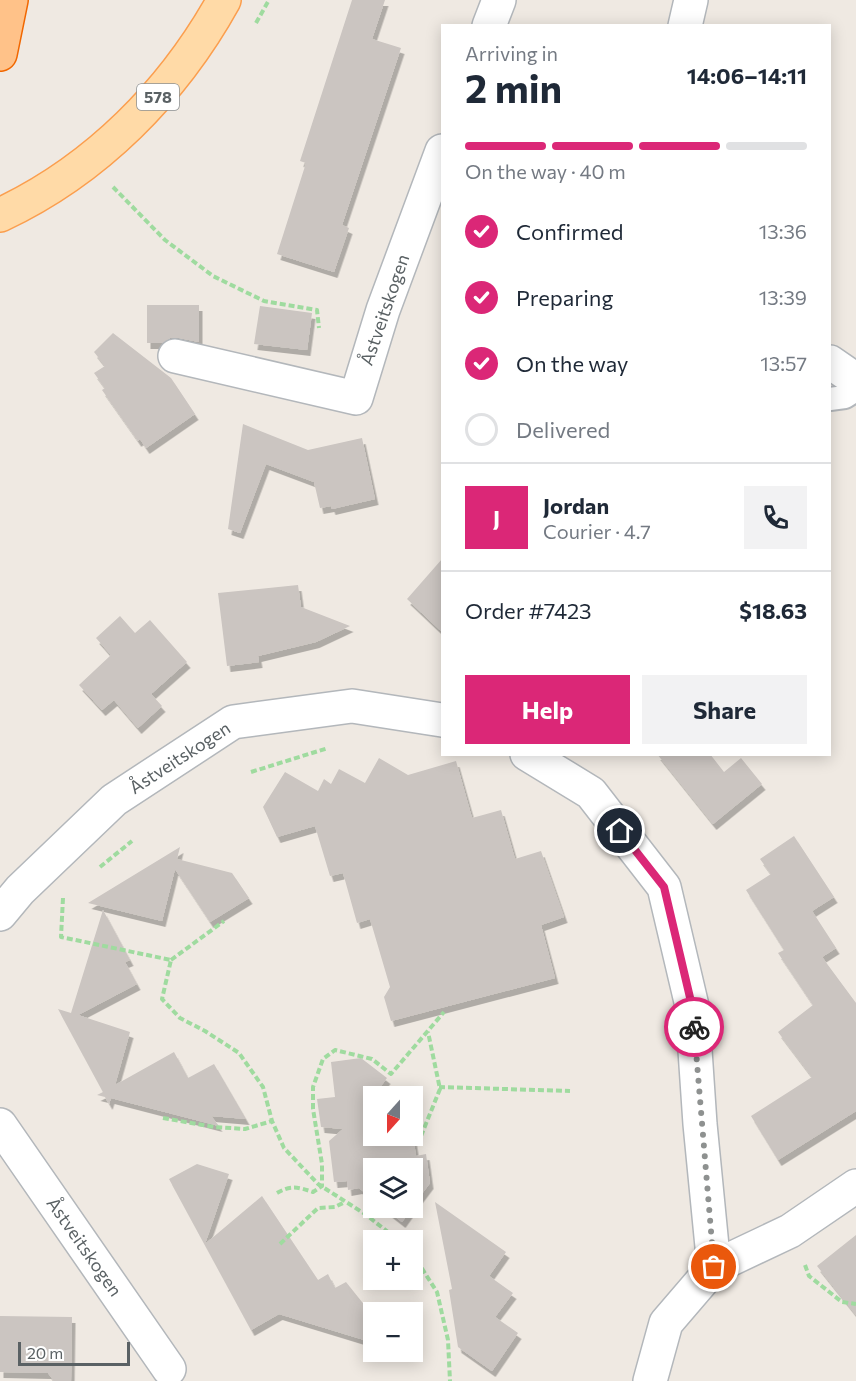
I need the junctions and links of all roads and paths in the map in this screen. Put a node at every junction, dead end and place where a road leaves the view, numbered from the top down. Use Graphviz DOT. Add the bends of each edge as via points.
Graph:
graph roads {
  1 [pos="11,0"];
  2 [pos="224,0"];
  3 [pos="499,0"];
  4 [pos="691,0"];
  5 [pos="490,24"];
  6 [pos="685,24"];
  7 [pos="0,54"];
  8 [pos="441,154"];
  9 [pos="113,187"];
  10 [pos="0,215"];
  11 [pos="319,328"];
  12 [pos="175,356"];
  13 [pos="831,363"];
  14 [pos="856,380"];
  15 [pos="856,390"];
  16 [pos="831,399"];
  17 [pos="441,720"];
  18 [pos="329,748"];
  19 [pos="530,756"];
  20 [pos="251,772"];
  21 [pos="132,841"];
  22 [pos="98,869"];
  23 [pos="72,890"];
  24 [pos="0,914"];
  25 [pos="224,921"];
  26 [pos="171,960"];
  27 [pos="444,1012"];
  28 [pos="428,1031"];
  29 [pos="439,1087"];
  30 [pos="570,1090"];
  31 [pos="163,1118"];
  32 [pos="272,1121"];
  33 [pos="0,1125"];
  34 [pos="423,1131"];
  35 [pos="322,1186"];
  36 [pos="856,1186"];
  37 [pos="277,1193"];
  38 [pos="346,1202"];
  39 [pos="385,1230"];
  40 [pos="790,1231"];
  41 [pos="280,1244"];
  42 [pos="714,1267"];
  43 [pos="423,1270"];
  44 [pos="856,1304"];
  45 [pos="169,1369"];
  46 [pos="450,1381"];
  47 [pos="650,1381"];
  1 -- 7 [label="highway"];
  2 -- 10 [label="main road, 578" via="188,58 156,99 110,144 70,174"];
  3 -- 5 [label="street"];
  4 -- 6 [label="street"];
  8 -- 12 [label="street, Åstveitskogen" via="383,310 356,398"];
  9 -- 11 [label="path" via="165,240 213,276 264,301 317,310"];
  13 -- 14 [label="street"];
  15 -- 16 [label="lane"];
  17 -- 24 [label="street, Åstveitskogen" via="352,706 233,722 114,800"];
  18 -- 20 [label="path"];
  19 -- 42 [label="street" via="591,794 664,887 692,1006"];
  21 -- 22 [label="path"];
  23 -- 26 [label="path" via="63,897 61,937"];
  25 -- 26 [label="path"];
  26 -- 32 [label="path" via="162,999 180,1018 239,1053 263,1087"];
  27 -- 28 [label="path"];
  28 -- 29 [label="path"];
  28 -- 35 [label="path" via="392,1074 372,1059 335,1050 323,1059 313,1087"];
  29 -- 30 [label="path"];
  29 -- 34 [label="path"];
  31 -- 32 [label="path" via="245,1129"];
  32 -- 35 [label="path" via="284,1148"];
  33 -- 45 [label="street, Åstveitskogen"];
  35 -- 37 [label="path" via="313,1192 289,1187"];
  35 -- 38 [label="path"];
  36 -- 40 [label="street"];
  38 -- 39 [label="path"];
  38 -- 41 [label="path" via="318,1208"];
  40 -- 42 [label="street"];
  40 -- 44 [label="path" via="809,1276 842,1302"];
  42 -- 47 [label="street" via="666,1323"];
  43 -- 46 [label="path" via="437,1292 448,1340"];
}
